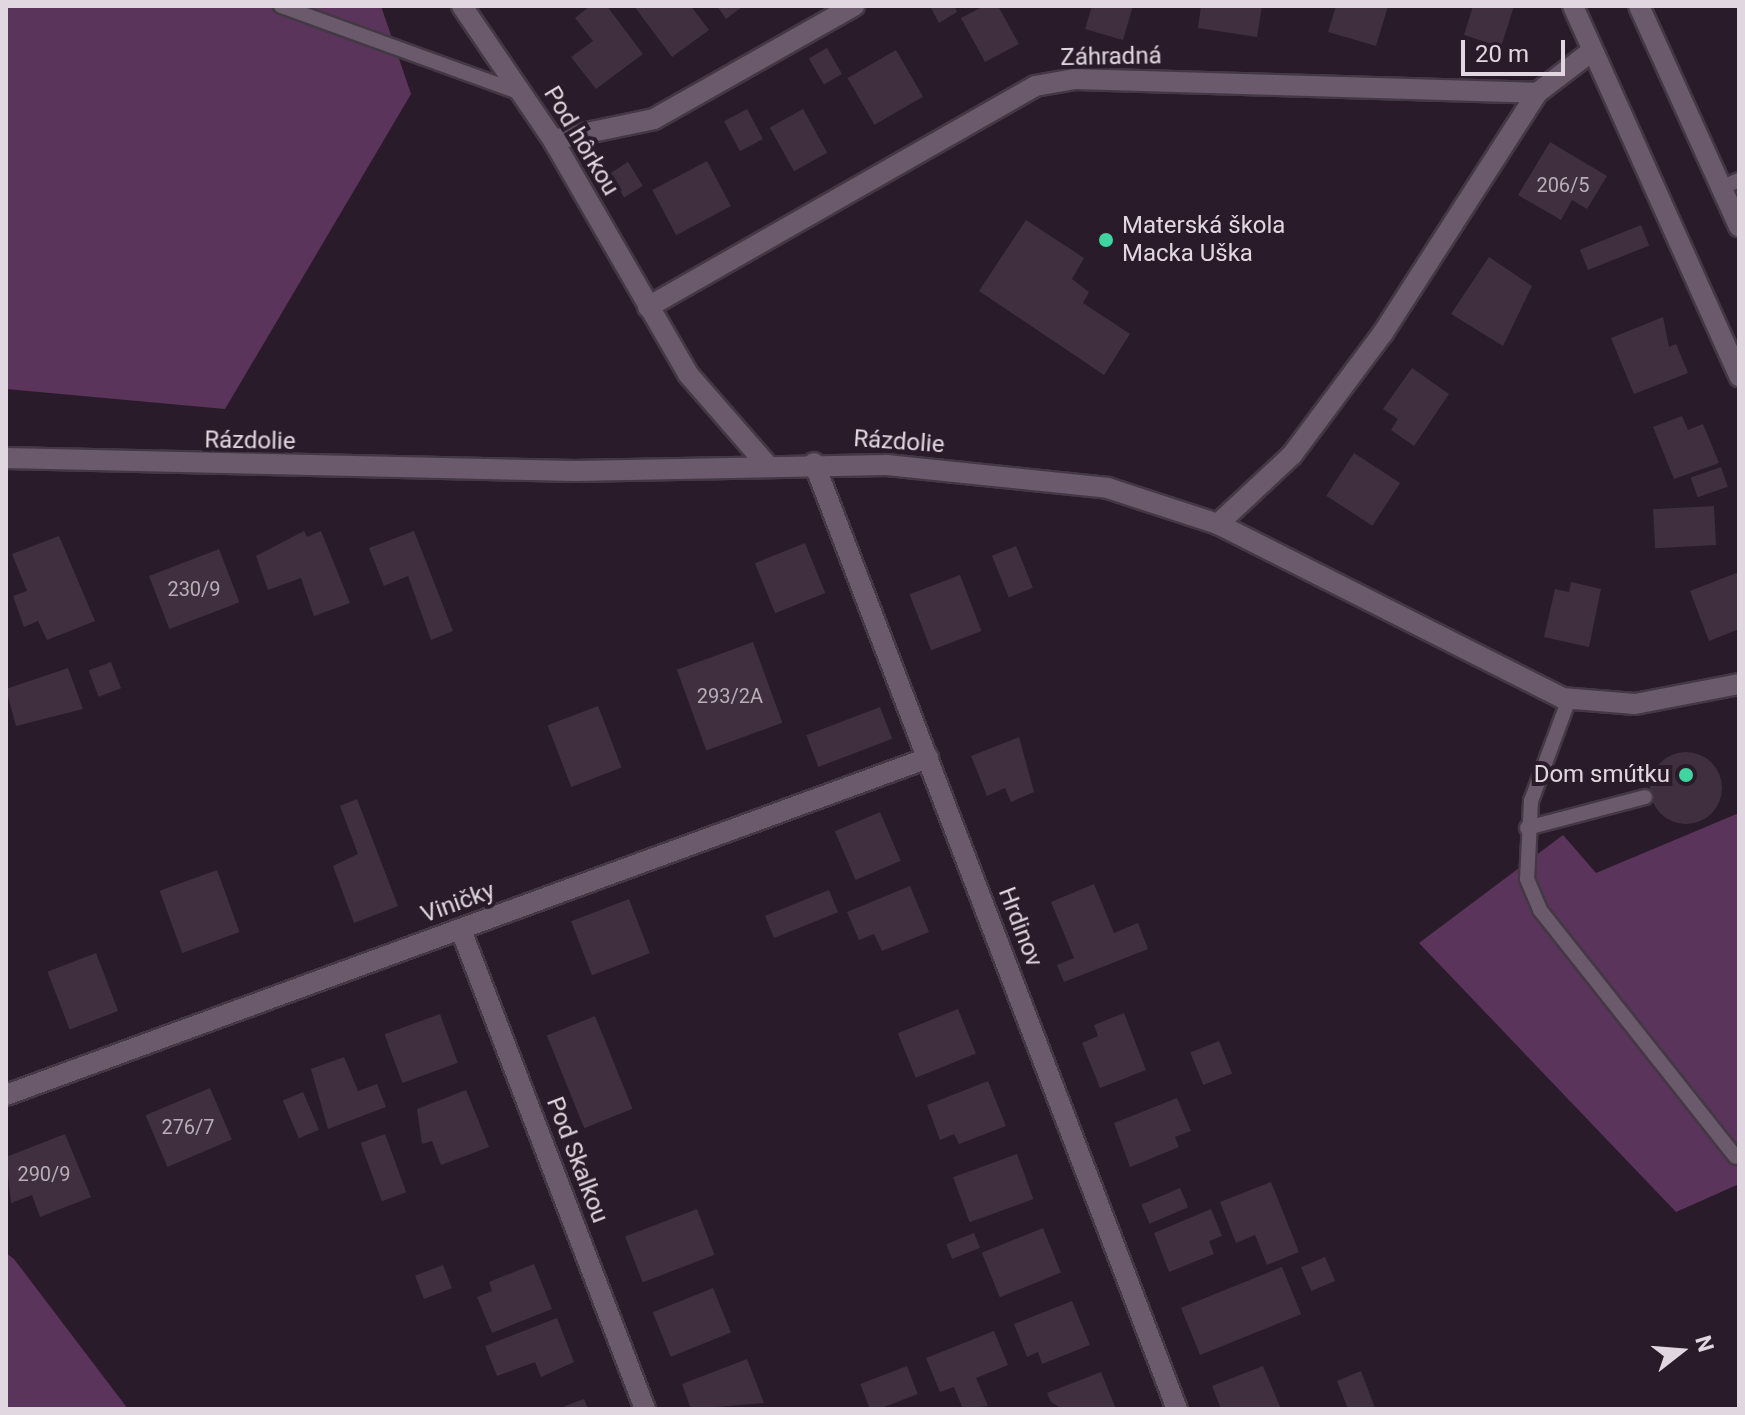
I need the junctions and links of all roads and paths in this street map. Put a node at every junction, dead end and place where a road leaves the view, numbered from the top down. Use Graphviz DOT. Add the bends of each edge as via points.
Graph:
graph roads {
  1 [pos="281,6"];
  2 [pos="462,6"];
  3 [pos="854,6"];
  4 [pos="1573,6"];
  5 [pos="1639,6"];
  6 [pos="1592,51"];
  7 [pos="522,93"];
  8 [pos="1537,93"];
  9 [pos="553,140"];
  10 [pos="1730,184"];
  11 [pos="1739,226"];
  12 [pos="648,307"];
  13 [pos="1739,376"];
  14 [pos="6,458"];
  15 [pos="814,463"];
  16 [pos="767,465"];
  17 [pos="1218,524"];
  18 [pos="1739,684"];
  19 [pos="1569,699"];
  20 [pos="928,758"];
  21 [pos="1645,797"];
  22 [pos="1527,828"];
  23 [pos="461,930"];
  24 [pos="6,1095"];
  25 [pos="1736,1157"];
  26 [pos="645,1409"];
  27 [pos="1177,1409"];
  1 -- 7 [label="lane"];
  2 -- 7 [label="street, Pod hôrkou"];
  3 -- 9 [label="street" via="654,119"];
  4 -- 6 [label="street"];
  5 -- 10 [label="street"];
  6 -- 8 [label="street"];
  6 -- 13 [label="street"];
  7 -- 9 [label="street, Pod hôrkou"];
  8 -- 12 [label="street, Záhradná" via="1075,79 1035,86"];
  8 -- 17 [label="street" via="1383,333 1292,455"];
  9 -- 12 [label="street, Pod hôrkou"];
  10 -- 11 [label="street"];
  12 -- 16 [label="street, Pod hôrkou" via="688,374"];
  14 -- 16 [label="street, Rázdolie" via="575,471"];
  15 -- 16 [label="street, Rázdolie"];
  15 -- 17 [label="street, Rázdolie" via="1108,488"];
  15 -- 20 [label="street, Hrdinov"];
  17 -- 19 [label="street, Rázdolie"];
  18 -- 19 [label="street, Rázdolie" via="1635,704"];
  19 -- 22 [label="lane"];
  20 -- 23 [label="street, Viničky"];
  20 -- 27 [label="street, Hrdinov"];
  21 -- 22 [label="lane"];
  22 -- 25 [label="lane" via="1527,879 1540,910"];
  23 -- 24 [label="street, Viničky"];
  23 -- 26 [label="street, Pod Skalkou"];
}
